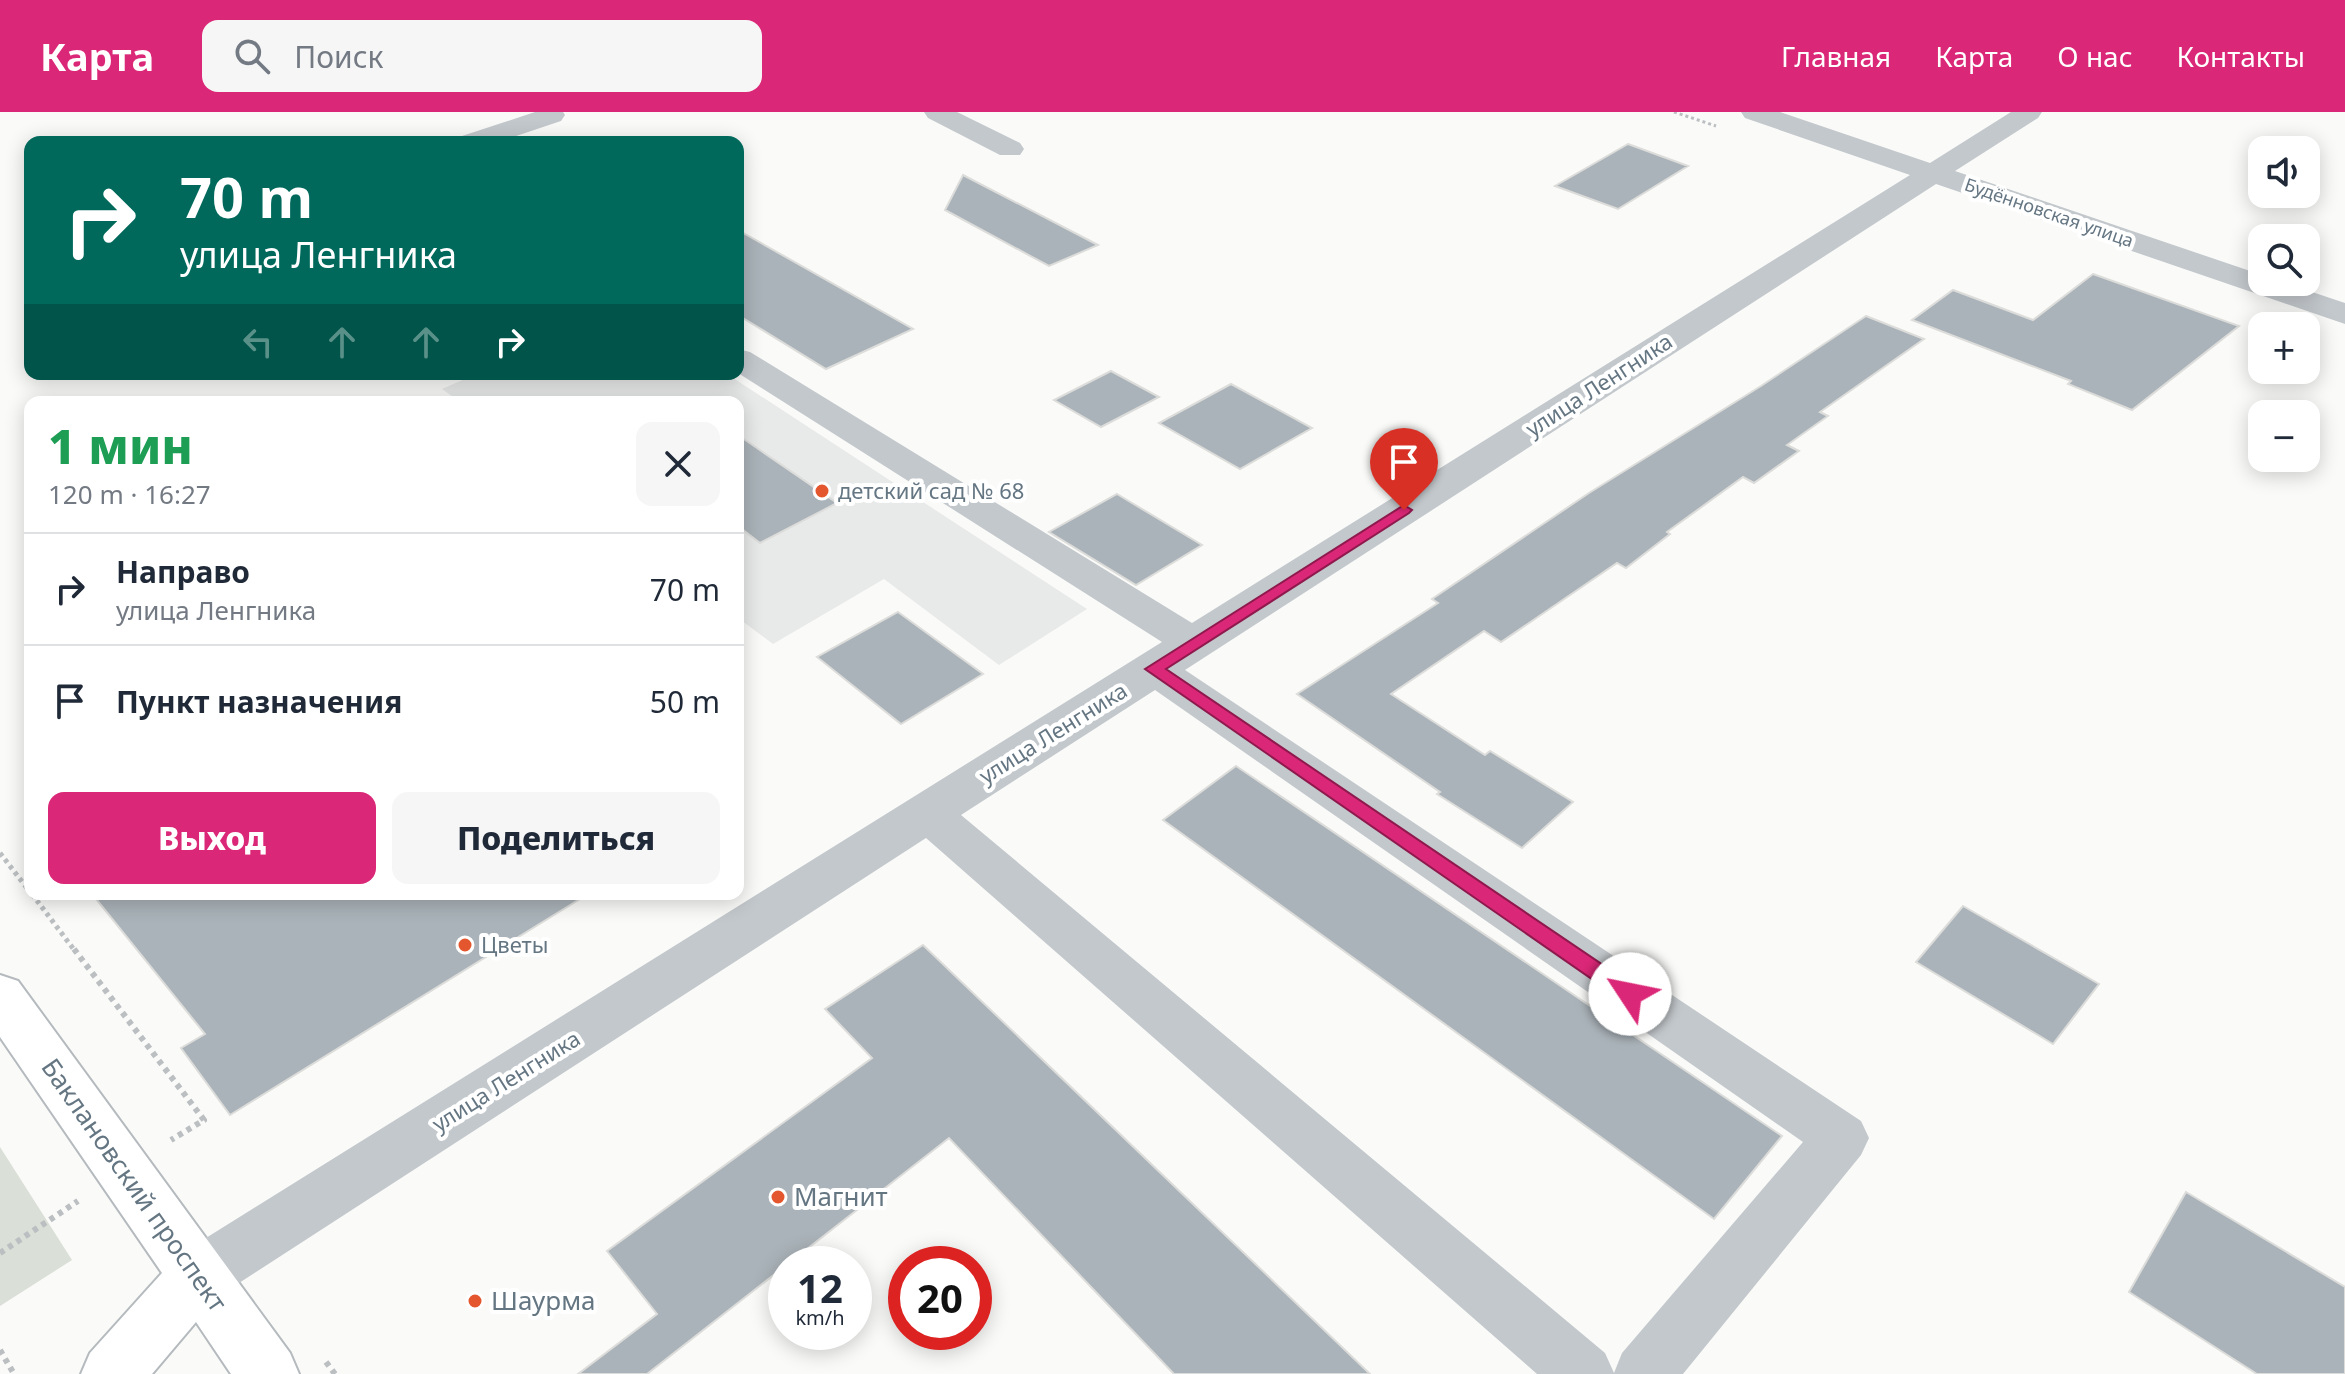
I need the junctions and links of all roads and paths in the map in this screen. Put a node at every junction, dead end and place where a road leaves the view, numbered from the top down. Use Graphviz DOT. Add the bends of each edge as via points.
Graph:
graph roads {
  1 [pos="937,112"];
  2 [pos="1754,112"];
  3 [pos="2029,112"];
  4 [pos="553,113"];
  5 [pos="489,136"];
  6 [pos="1010,149"];
  7 [pos="1932,173"];
  8 [pos="2345,314"];
  9 [pos="744,363"];
  10 [pos="1174,656"];
  11 [pos="928,813"];
  12 [pos="0,853"];
  13 [pos="24,884"];
  14 [pos="36,900"];
  15 [pos="0,996"];
  16 [pos="164,1145"];
  17 [pos="198,1276"];
  18 [pos="0,1350"];
  19 [pos="14,1374"];
  20 [pos="112,1374"];
  21 [pos="152,1374"];
  22 [pos="268,1374"];
  23 [pos="1583,1374"];
  24 [pos="1644,1374"];
  1 -- 6 [label="street"];
  2 -- 7 [label="street, Будённовская улица"];
  3 -- 7 [label="street, улица Ленгника"];
  4 -- 5 [label="street"];
  7 -- 8 [label="street, Будённовская улица"];
  7 -- 10 [label="street, улица Ленгника"];
  9 -- 10 [label="street"];
  10 -- 11 [label="street, улица Ленгника"];
  10 -- 24 [label="street" via="1841,1138"];
  11 -- 17 [label="street, улица Ленгника"];
  11 -- 23 [label="street"];
  12 -- 13 [label="path"];
  14 -- 16 [label="path" via="204,1120"];
  15 -- 17 [label="main road, Баклановский проспект"];
  17 -- 20 [label="main road"];
  17 -- 21 [label="main road"];
  17 -- 22 [label="main road, Баклановский проспект"];
  18 -- 19 [label="path"];
}
